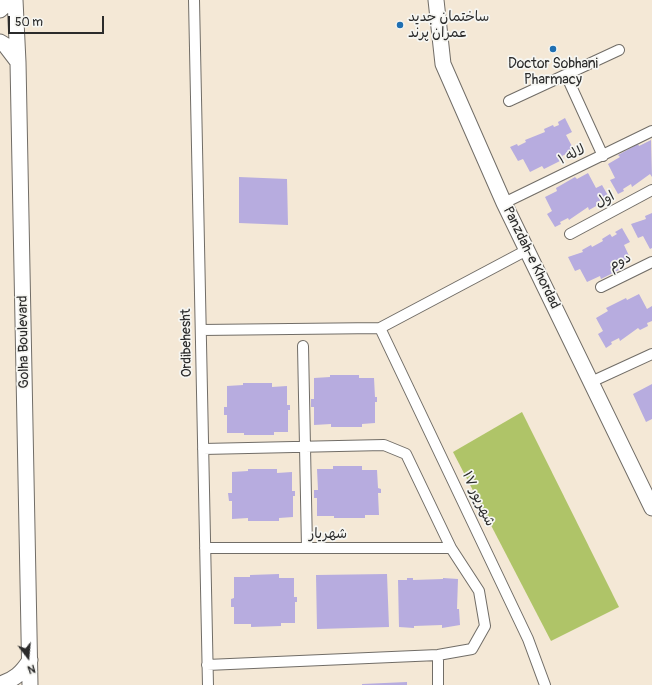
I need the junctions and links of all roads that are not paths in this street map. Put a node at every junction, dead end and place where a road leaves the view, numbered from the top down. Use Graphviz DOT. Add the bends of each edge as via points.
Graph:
graph roads {
  1 [pos="10,0"];
  2 [pos="15,0"];
  3 [pos="194,0"];
  4 [pos="436,0"];
  5 [pos="0,10"];
  6 [pos="0,42"];
  7 [pos="619,50"];
  8 [pos="18,62"];
  9 [pos="566,75"];
  10 [pos="509,101"];
  11 [pos="652,131"];
  12 [pos="603,156"];
  13 [pos="652,190"];
  14 [pos="504,203"];
  15 [pos="570,234"];
  16 [pos="527,250"];
  17 [pos="652,262"];
  18 [pos="601,287"];
  19 [pos="380,328"];
  20 [pos="201,330"];
  21 [pos="303,346"];
  22 [pos="652,354"];
  23 [pos="591,382"];
  24 [pos="305,447"];
  25 [pos="203,449"];
  26 [pos="652,508"];
  27 [pos="205,548"];
  28 [pos="307,548"];
  29 [pos="451,548"];
  30 [pos="438,655"];
  31 [pos="30,660"];
  32 [pos="208,665"];
  33 [pos="0,684"];
  34 [pos="30,685"];
  35 [pos="208,685"];
  36 [pos="438,685"];
  37 [pos="545,685"];
  1 -- 5 [label="street"];
  2 -- 8 [label="street, Golha Boulevard"];
  3 -- 20 [label="street, Ordibehesht"];
  4 -- 14 [label="street, Panzdah-e Khordad" via="443,64"];
  6 -- 8 [label="street"];
  7 -- 9 [label="street"];
  8 -- 31 [label="street, Golha Boulevard"];
  9 -- 10 [label="street"];
  9 -- 12 [label="street"];
  11 -- 12 [label="street, لاله ۱"];
  12 -- 14 [label="street, لاله ۱"];
  13 -- 15 [label="street, اول"];
  14 -- 16 [label="street, Panzdah-e Khordad"];
  16 -- 19 [label="street"];
  16 -- 23 [label="street, Panzdah-e Khordad"];
  17 -- 18 [label="street, دوم"];
  19 -- 20 [label="street"];
  19 -- 37 [label="street, ۱۷ شهریور" via="528,639"];
  20 -- 25 [label="street, Ordibehesht"];
  21 -- 24 [label="street"];
  22 -- 23 [label="street"];
  23 -- 26 [label="street, Panzdah-e Khordad"];
  24 -- 25 [label="street"];
  24 -- 28 [label="street"];
  24 -- 29 [label="street" via="384,445 406,454"];
  25 -- 27 [label="street, Ordibehesht"];
  27 -- 28 [label="street, شهریار"];
  27 -- 32 [label="street, Ordibehesht"];
  28 -- 29 [label="street, شهریار"];
  29 -- 30 [label="street" via="478,591 485,626 472,649"];
  30 -- 32 [label="street"];
  30 -- 36 [label="street"];
  31 -- 33 [label="street" via="13,680"];
  31 -- 34 [label="street, Golha Boulevard"];
  32 -- 35 [label="street, Ordibehesht"];
}
